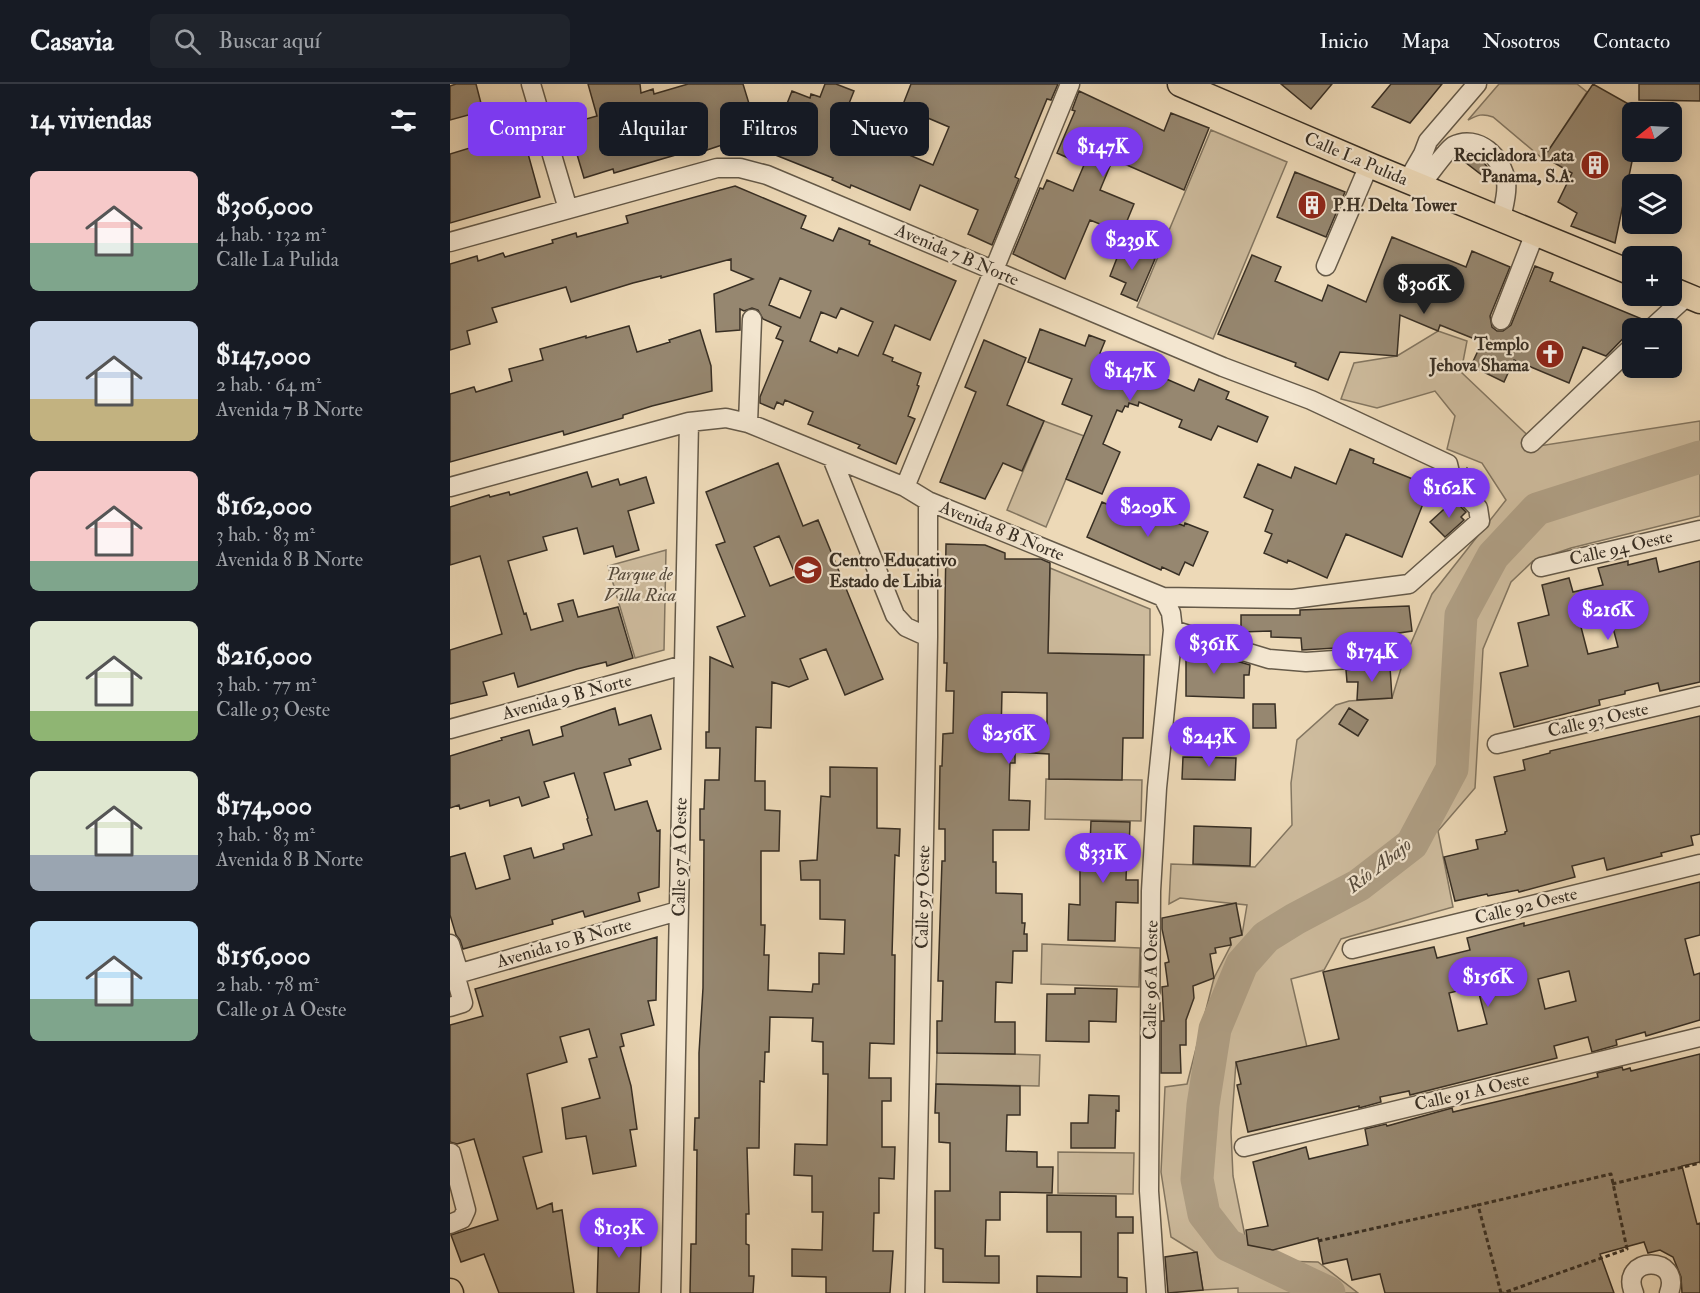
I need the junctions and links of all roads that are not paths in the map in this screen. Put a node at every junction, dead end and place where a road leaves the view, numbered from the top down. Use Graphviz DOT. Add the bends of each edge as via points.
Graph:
graph roads {
  1 [pos="531,84"];
  2 [pos="1070,84"];
  3 [pos="1180,84"];
  4 [pos="1477,84"];
  5 [pos="1370,165"];
  6 [pos="1414,183"];
  7 [pos="568,209"];
  8 [pos="1501,219"];
  9 [pos="1535,233"];
  10 [pos="450,242"];
  11 [pos="1326,266"];
  12 [pos="1622,269"];
  13 [pos="995,271"];
  14 [pos="1686,295"];
  15 [pos="1662,318"];
  16 [pos="752,319"];
  17 [pos="1501,320"];
  18 [pos="1622,357"];
  19 [pos="688,422"];
  20 [pos="748,423"];
  21 [pos="1531,443"];
  22 [pos="832,458"];
  23 [pos="1449,464"];
  24 [pos="450,487"];
  25 [pos="905,487"];
  26 [pos="927,501"];
  27 [pos="1700,530"];
  28 [pos="1541,567"];
  29 [pos="1163,597"];
  30 [pos="1173,630"];
  31 [pos="928,637"];
  32 [pos="1392,656"];
  33 [pos="684,665"];
  34 [pos="1700,696"];
  35 [pos="450,729"];
  36 [pos="1497,744"];
  37 [pos="1700,864"];
  38 [pos="678,911"];
  39 [pos="450,944"];
  40 [pos="1352,948"];
  41 [pos="454,974"];
  42 [pos="450,1007"];
  43 [pos="1700,1037"];
  44 [pos="1244,1147"];
  45 [pos="451,1153"];
  46 [pos="450,1224"];
  47 [pos="671,1293"];
  48 [pos="915,1293"];
  49 [pos="1156,1293"];
  50 [pos="1634,1293"];
  51 [pos="1669,1293"];
  1 -- 7 [label="street"];
  2 -- 13 [label="street"];
  3 -- 5 [label="main road, Calle La Pulida"];
  4 -- 6 [label="street" via="1428,141"];
  5 -- 6 [label="main road, Calle La Pulida"];
  5 -- 11 [label="street"];
  6 -- 8 [label="main road, Calle La Pulida"];
  6 -- 8 [label="street" via="1452,146 1469,143 1488,149 1499,162 1506,182"];
  7 -- 10 [label="street, Avenida 7 B Norte"];
  7 -- 13 [label="street, Avenida 7 B Norte" via="717,168 740,168 767,175"];
  8 -- 9 [label="main road, Calle La Pulida"];
  9 -- 12 [label="main road, Calle La Pulida"];
  9 -- 17 [label="street"];
  13 -- 23 [label="street, Avenida 7 B Norte" via="1222,367 1311,400"];
  13 -- 25 [label="street"];
  14 -- 15 [label="street"];
  16 -- 20 [label="street"];
  18 -- 21 [label="street"];
  19 -- 20 [label="street, Avenida 8 B Norte" via="726,418"];
  19 -- 24 [label="street, Avenida 8 B Norte"];
  19 -- 33 [label="street, Calle 97 A Oeste"];
  20 -- 22 [label="street, Avenida 8 B Norte"];
  22 -- 25 [label="street, Avenida 8 B Norte"];
  22 -- 31 [label="street" via="895,615 906,627"];
  23 -- 29 [label="street, Avenida 8 B Norte" via="1452,481 1478,508 1480,521 1409,584 1293,599"];
  25 -- 26 [label="street, Avenida 8 B Norte"];
  26 -- 29 [label="street, Avenida 8 B Norte"];
  26 -- 31 [label="street, Calle 97 Oeste"];
  27 -- 28 [label="street, Calle 94 Oeste"];
  29 -- 30 [label="street, Calle 96 A Oeste" via="1171,613"];
  30 -- 32 [label="street" via="1269,658 1306,662"];
  30 -- 49 [label="street, Calle 96 A Oeste" via="1157,788 1152,891 1149,1191"];
  31 -- 48 [label="street, Calle 97 Oeste"];
  33 -- 35 [label="street, Avenida 9 B Norte"];
  33 -- 38 [label="street, Calle 97 A Oeste"];
  34 -- 36 [label="street, Calle 93 Oeste"];
  37 -- 40 [label="street, Calle 92 Oeste"];
  38 -- 41 [label="street, Avenida 10 B Norte"];
  38 -- 47 [label="street, Calle 97 A Oeste"];
  39 -- 41 [label="street"];
  41 -- 42 [label="street" via="463,1003"];
  43 -- 44 [label="street, Calle 91 A Oeste"];
  45 -- 46 [label="street" via="466,1210 462,1219"];
  50 -- 51 [label="street" via="1631,1282 1636,1270 1653,1264 1669,1275"];
}
